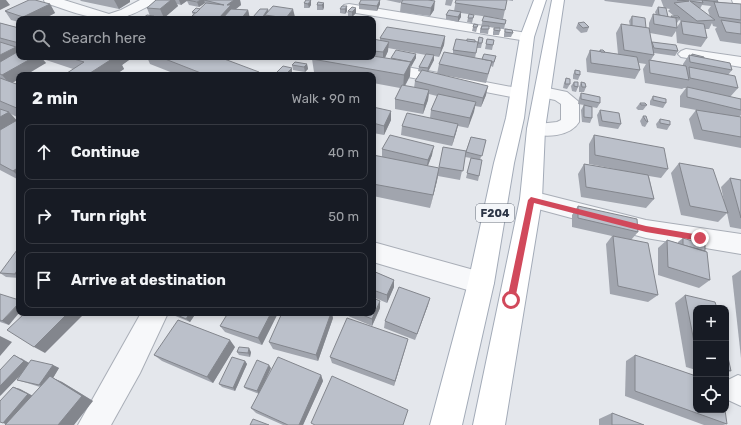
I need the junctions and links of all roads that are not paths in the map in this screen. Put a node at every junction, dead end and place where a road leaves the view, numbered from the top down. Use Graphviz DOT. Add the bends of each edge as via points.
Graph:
graph roads {
  1 [pos="50,0"];
  2 [pos="150,0"];
  3 [pos="540,0"];
  4 [pos="558,0"];
  5 [pos="738,0"];
  6 [pos="741,1"];
  7 [pos="349,8"];
  8 [pos="96,16"];
  9 [pos="118,16"];
  10 [pos="527,37"];
  11 [pos="686,54"];
  12 [pos="346,60"];
  13 [pos="738,62"];
  14 [pos="741,78"];
  15 [pos="543,92"];
  16 [pos="517,94"];
  17 [pos="536,129"];
  18 [pos="531,200"];
  19 [pos="741,244"];
  20 [pos="376,253"];
  21 [pos="481,283"];
  22 [pos="154,316"];
  23 [pos="94,425"];
  24 [pos="446,425"];
  25 [pos="489,425"];
  1 -- 8 [label="street" via="74,6"];
  2 -- 9 [label="street"];
  3 -- 10 [label="main road, F204"];
  4 -- 15 [label="main road, F204"];
  5 -- 6 [label="street"];
  7 -- 10 [label="street"];
  10 -- 16 [label="main road, F204"];
  11 -- 13 [label="street"];
  12 -- 16 [label="street"];
  13 -- 14 [label="street"];
  15 -- 17 [label="main road, F204"];
  15 -- 17 [label="street" via="561,96 570,102 570,122 561,128"];
  16 -- 21 [label="main road, F204" via="515,118"];
  17 -- 18 [label="main road, F204"];
  18 -- 19 [label="street" via="646,229"];
  18 -- 25 [label="main road, F204"];
  20 -- 21 [label="street"];
  21 -- 24 [label="main road, F204"];
  22 -- 23 [label="street"];
}
